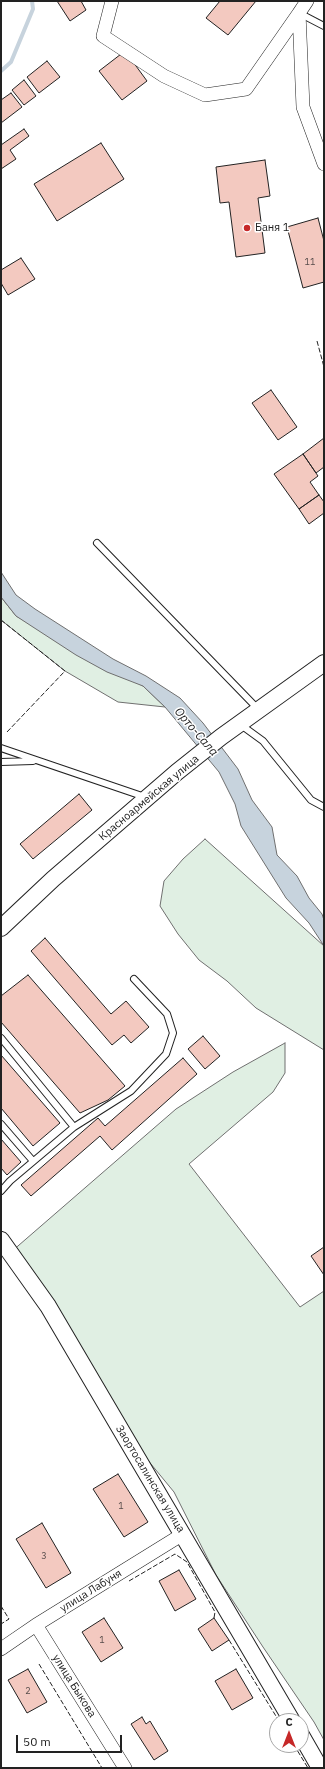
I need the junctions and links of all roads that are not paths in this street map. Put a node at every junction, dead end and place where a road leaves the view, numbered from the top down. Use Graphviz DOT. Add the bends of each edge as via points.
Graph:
graph roads {
  1 [pos="112,1"];
  2 [pos="307,1"];
  3 [pos="299,13"];
  4 [pos="324,26"];
  5 [pos="324,164"];
  6 [pos="97,543"];
  7 [pos="324,663"];
  8 [pos="259,710"];
  9 [pos="240,724"];
  10 [pos="1,748"];
  11 [pos="38,761"];
  12 [pos="1,762"];
  13 [pos="147,798"];
  14 [pos="324,807"];
  15 [pos="1,928"];
  16 [pos="134,979"];
  17 [pos="1,1038"];
  18 [pos="1,1124"];
  19 [pos="74,1127"];
  20 [pos="33,1161"];
  21 [pos="1,1191"];
  22 [pos="1,1240"];
  23 [pos="182,1534"];
  24 [pos="36,1625"];
  25 [pos="1,1649"];
  26 [pos="287,1713"];
  27 [pos="309,1749"];
  28 [pos="125,1768"];
  29 [pos="320,1768"];
  1 -- 3 [label="street" via="103,36 164,76 205,95 246,89"];
  2 -- 3 [label="street"];
  3 -- 4 [label="lane"];
  3 -- 5 [label="street" via="303,107"];
  6 -- 8 [label="lane"];
  7 -- 8 [label="street, Красноармейская улица"];
  8 -- 9 [label="street, Красноармейская улица"];
  9 -- 13 [label="street, Красноармейская улица"];
  9 -- 14 [label="lane" via="263,741 311,800"];
  10 -- 11 [label="lane"];
  11 -- 12 [label="lane"];
  11 -- 13 [label="lane"];
  13 -- 15 [label="street, Красноармейская улица" via="53,879"];
  16 -- 19 [label="lane" via="167,1014 173,1033 166,1054 131,1091"];
  17 -- 19 [label="lane"];
  18 -- 20 [label="lane"];
  19 -- 20 [label="lane"];
  20 -- 21 [label="lane"];
  22 -- 23 [label="street, Заортосалинская улица" via="48,1306"];
  23 -- 24 [label="street, улица Лабуня"];
  23 -- 26 [label="street, Заортосалинская улица"];
  24 -- 25 [label="street, улица Лабуня"];
  24 -- 28 [label="street, улица Быкова"];
  27 -- 29 [label="street"];
}
